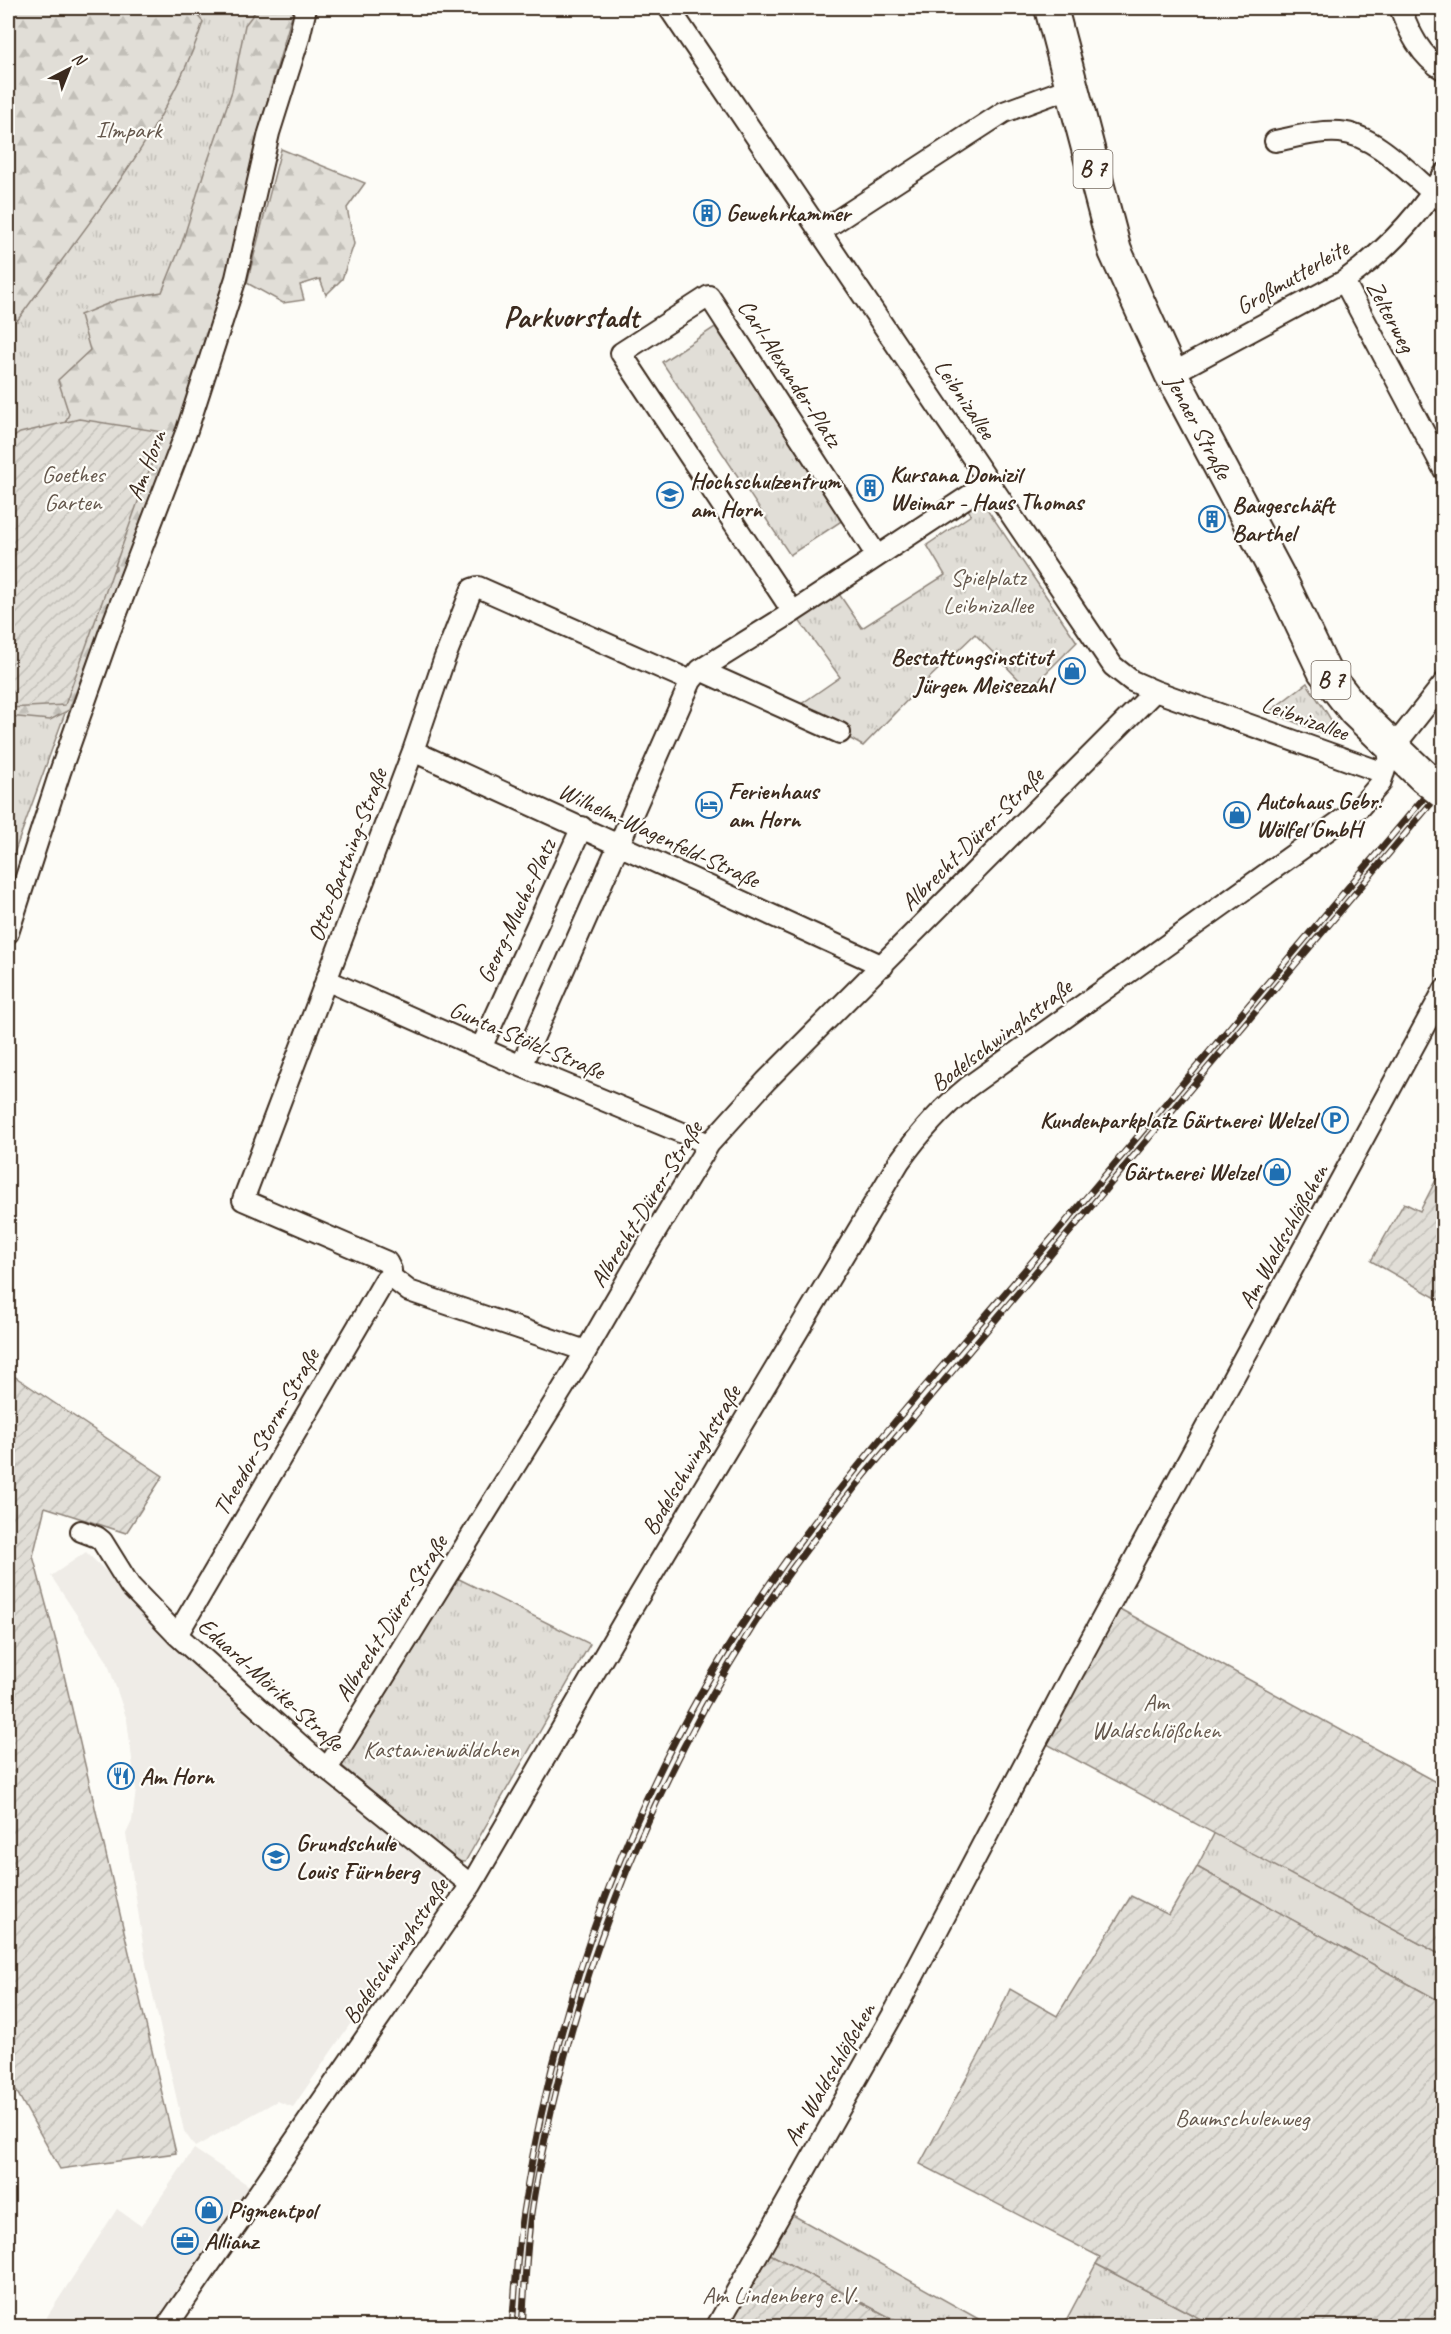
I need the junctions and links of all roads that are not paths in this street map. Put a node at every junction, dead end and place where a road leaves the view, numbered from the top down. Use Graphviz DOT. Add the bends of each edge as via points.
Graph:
graph roads {
  1 [pos="306,8"];
  2 [pos="1051,8"];
  3 [pos="1400,8"];
  4 [pos="675,10"];
  5 [pos="1443,70"];
  6 [pos="1072,87"];
  7 [pos="1275,141"];
  8 [pos="1443,174"];
  9 [pos="1438,198"];
  10 [pos="821,231"];
  11 [pos="1344,281"];
  12 [pos="1171,374"];
  13 [pos="1443,470"];
  14 [pos="990,482"];
  15 [pos="877,556"];
  16 [pos="793,612"];
  17 [pos="696,675"];
  18 [pos="1443,683"];
  19 [pos="1155,691"];
  20 [pos="840,733"];
  21 [pos="413,752"];
  22 [pos="1388,761"];
  23 [pos="1433,784"];
  24 [pos="582,827"];
  25 [pos="618,844"];
  26 [pos="8,933"];
  27 [pos="883,966"];
  28 [pos="326,980"];
  29 [pos="1443,990"];
  30 [pos="481,1048"];
  31 [pos="521,1066"];
  32 [pos="710,1144"];
  33 [pos="391,1277"];
  34 [pos="586,1350"];
  35 [pos="81,1532"];
  36 [pos="177,1635"];
  37 [pos="327,1769"];
  38 [pos="471,1886"];
  39 [pos="167,2326"];
  40 [pos="717,2326"];
  1 -- 26 [label="street, Am Horn" via="268,133 236,278 187,430 60,772"];
  2 -- 6 [label="main road, Jenaer Straße / B 7"];
  3 -- 5 [label="street" via="1416,42"];
  4 -- 10 [label="street, Leibnizallee"];
  6 -- 10 [label="street" via="1004,111"];
  6 -- 12 [label="main road, Jenaer Straße / B 7" via="1115,251"];
  7 -- 9 [label="street" via="1328,132 1354,135 1377,146"];
  8 -- 9 [label="street, Großmutterleite"];
  9 -- 11 [label="street, Großmutterleite" via="1368,264"];
  10 -- 14 [label="street, Leibnizallee"];
  11 -- 12 [label="street, Großmutterleite"];
  11 -- 13 [label="street, Zelterweg"];
  12 -- 22 [label="main road, Jenaer Straße / B 7" via="1273,565 1324,671"];
  14 -- 15 [label="street"];
  14 -- 19 [label="street, Leibnizallee" via="1113,666 1132,681"];
  15 -- 16 [label="street"];
  15 -- 16 [label="street, Carl-Alexander-Platz" via="710,296 621,353"];
  16 -- 17 [label="street"];
  17 -- 20 [label="street"];
  17 -- 21 [label="street, Otto-Bartning-Straße" via="478,587 472,590 444,660"];
  17 -- 25 [label="street"];
  18 -- 22 [label="street, Bodelschwinghstraße"];
  19 -- 22 [label="street, Leibnizallee"];
  19 -- 27 [label="street, Albrecht-Dürer-Straße"];
  21 -- 24 [label="street, Wilhelm-Wagenfeld-Straße"];
  21 -- 28 [label="street, Otto-Bartning-Straße"];
  22 -- 23 [label="main road, Jenaer Straße / B 7"];
  22 -- 38 [label="street, Bodelschwinghstraße" via="1374,791 1351,815 968,1087 917,1137 626,1618"];
  24 -- 25 [label="street, Wilhelm-Wagenfeld-Straße"];
  24 -- 30 [label="street, Georg-Muche-Platz"];
  25 -- 27 [label="street, Wilhelm-Wagenfeld-Straße"];
  25 -- 31 [label="street"];
  27 -- 32 [label="street, Albrecht-Dürer-Straße" via="766,1081"];
  28 -- 30 [label="street, Gunta-Stölzl-Straße"];
  28 -- 33 [label="street, Otto-Bartning-Straße" via="243,1200 387,1263"];
  29 -- 40 [label="street, Am Waldschlößchen" via="1071,1676 896,2009"];
  30 -- 31 [label="street, Gunta-Stölzl-Straße"];
  31 -- 32 [label="street, Gunta-Stölzl-Straße"];
  32 -- 34 [label="street, Albrecht-Dürer-Straße"];
  33 -- 34 [label="street" via="409,1291"];
  33 -- 36 [label="street, Theodor-Storm-Straße" via="385,1280"];
  34 -- 37 [label="street, Albrecht-Dürer-Straße"];
  35 -- 36 [label="street, Eduard-Mörike-Straße" via="102,1541 130,1586"];
  36 -- 37 [label="street, Eduard-Mörike-Straße"];
  37 -- 38 [label="street, Eduard-Mörike-Straße"];
  38 -- 39 [label="street, Bodelschwinghstraße"];
}
